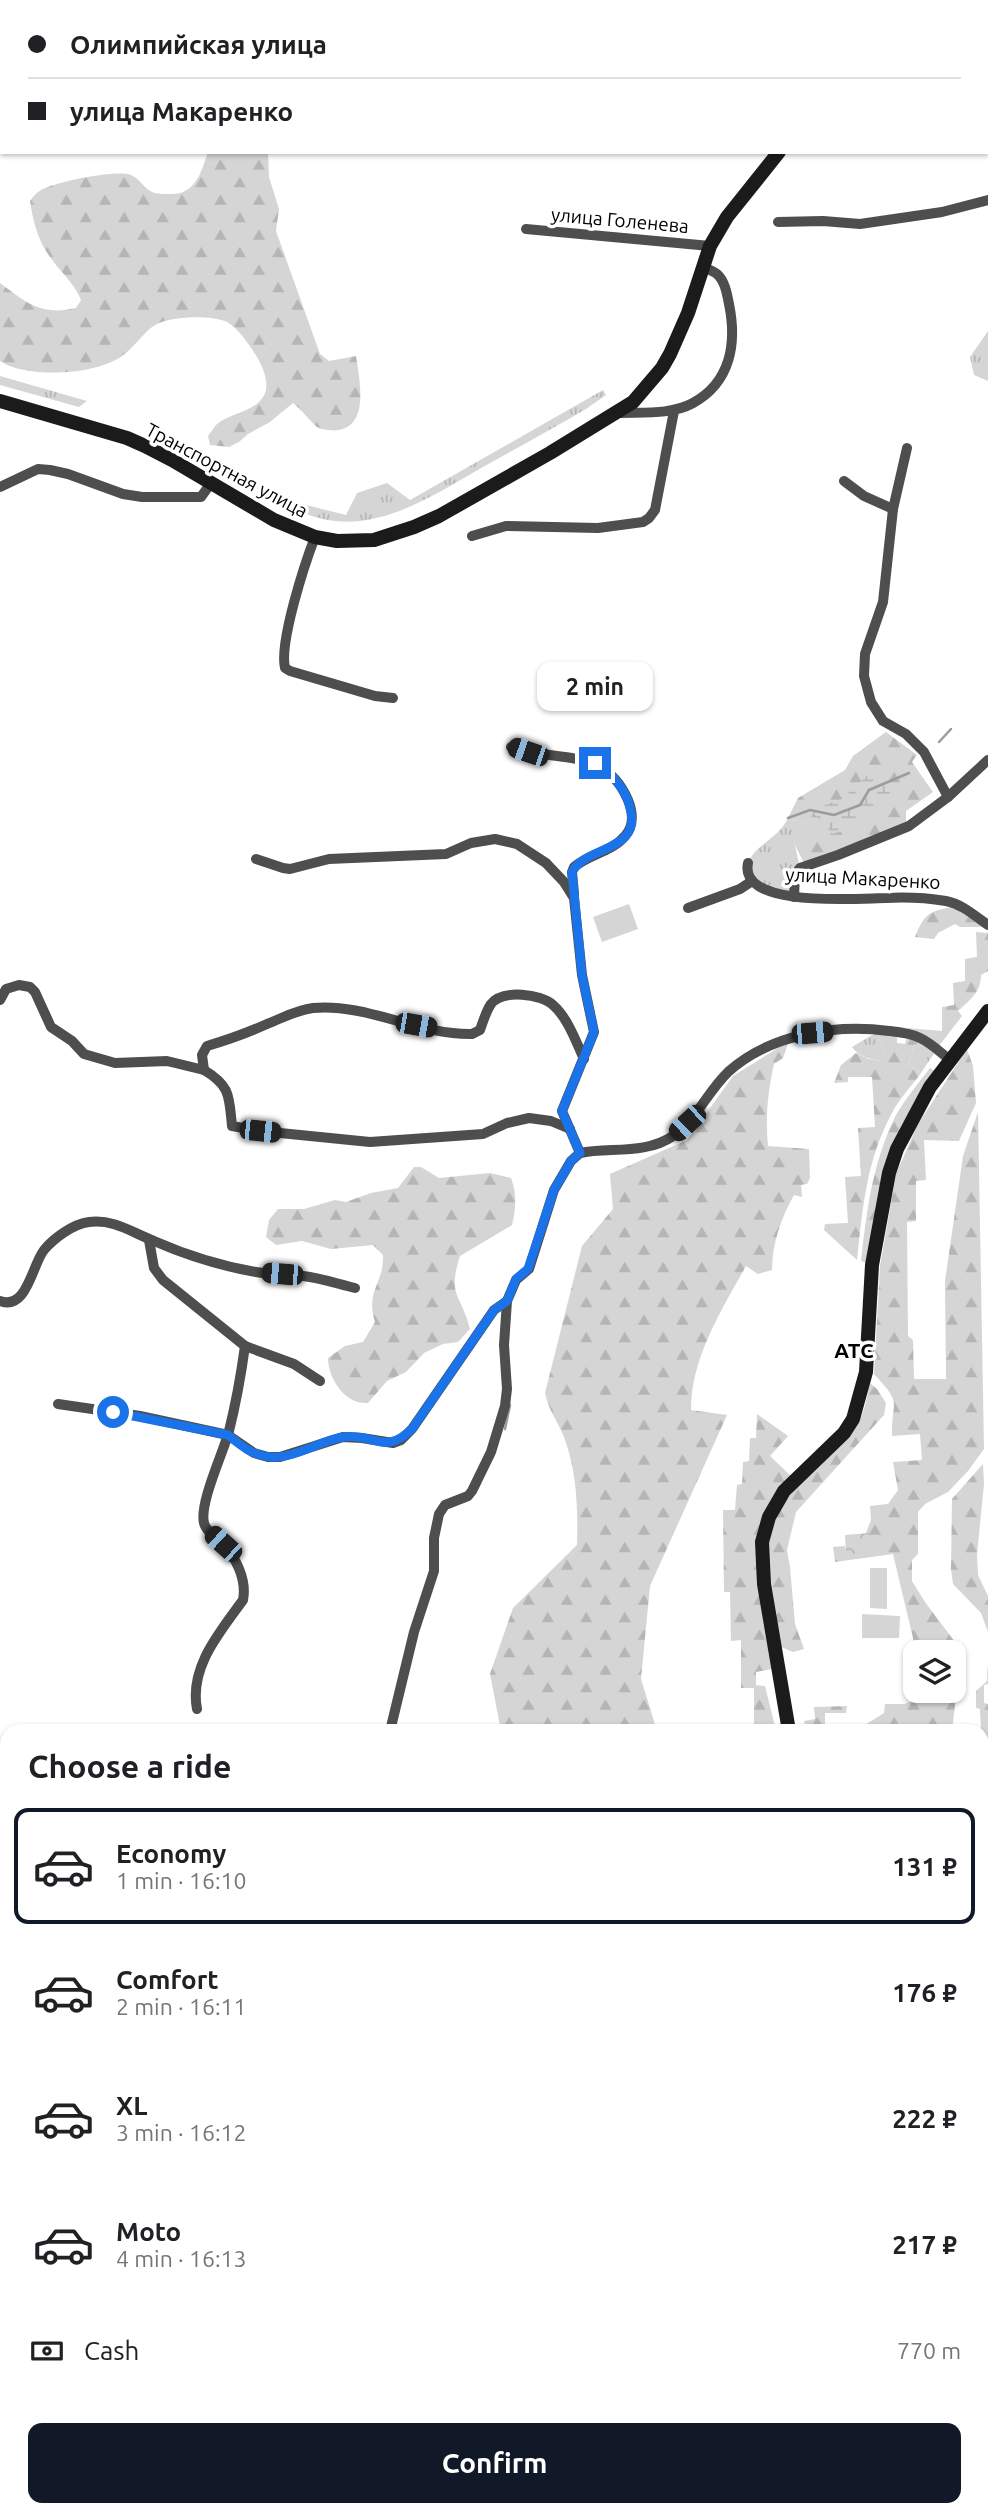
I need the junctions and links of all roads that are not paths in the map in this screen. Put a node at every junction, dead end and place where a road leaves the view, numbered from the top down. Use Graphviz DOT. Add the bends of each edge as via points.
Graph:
graph roads {
  1 [pos="777,154"];
  2 [pos="988,200"];
  3 [pos="778,222"];
  4 [pos="526,229"];
  5 [pos="710,246"];
  6 [pos="703,267"];
  7 [pos="0,401"];
  8 [pos="674,411"];
  9 [pos="618,413"];
  10 [pos="907,448"];
  11 [pos="844,481"];
  12 [pos="211,483"];
  13 [pos="0,487"];
  14 [pos="893,509"];
  15 [pos="471,536"];
  16 [pos="315,537"];
  17 [pos="393,698"];
  18 [pos="511,747"];
  19 [pos="988,760"];
  20 [pos="948,797"];
  21 [pos="256,859"];
  22 [pos="748,863"];
  23 [pos="752,881"];
  24 [pos="794,897"];
  25 [pos="574,898"];
  26 [pos="688,908"];
  27 [pos="988,925"];
  28 [pos="0,1000"];
  29 [pos="988,1011"];
  30 [pos="584,1059"];
  31 [pos="950,1060"];
  32 [pos="204,1070"];
  33 [pos="570,1130"];
  34 [pos="580,1153"];
  35 [pos="149,1240"];
  36 [pos="355,1288"];
  37 [pos="0,1301"];
  38 [pos="507,1301"];
  39 [pos="245,1346"];
  40 [pos="320,1381"];
  41 [pos="58,1404"];
  42 [pos="228,1435"];
  43 [pos="197,1709"];
  44 [pos="392,1724"];
  45 [pos="786,1724"];
  1 -- 5 [label="main road, Транспортная улица"];
  2 -- 3 [label="street" via="942,212 860,223"];
  4 -- 5 [label="street, улица Голенева"];
  5 -- 6 [label="main road, Транспортная улица"];
  6 -- 8 [label="street, Транспортная улица" via="723,283 733,345 726,369 715,384 693,403"];
  6 -- 9 [label="main road, Транспортная улица" via="662,368"];
  7 -- 12 [label="main road, Транспортная улица" via="127,438"];
  8 -- 9 [label="street, Транспортная улица"];
  8 -- 15 [label="street" via="654,510 643,522 598,528 506,526"];
  9 -- 16 [label="main road, Транспортная улица" via="414,527 365,541"];
  10 -- 14 [label="street"];
  11 -- 14 [label="street"];
  12 -- 13 [label="street" via="197,498 142,497 38,469"];
  12 -- 16 [label="main road, Транспортная улица" via="274,520"];
  14 -- 20 [label="street" via="886,591 865,654 866,690 883,722 906,734 924,752"];
  16 -- 17 [label="street" via="296,598 285,668"];
  18 -- 25 [label="street" via="595,763 620,783 627,799 632,816 628,833 574,867"];
  19 -- 20 [label="street"];
  20 -- 24 [label="street" via="909,826 800,867"];
  21 -- 25 [label="street" via="290,869 329,859 446,854 471,843 504,840 546,863"];
  22 -- 23 [label="street"];
  23 -- 24 [label="street, улица Макаренко"];
  23 -- 26 [label="street"];
  24 -- 27 [label="street, улица Макаренко" via="949,901"];
  25 -- 30 [label="street" via="594,1032"];
  28 -- 32 [label="street" via="6,989 30,987 51,1027 84,1054 115,1063 167,1061"];
  29 -- 31 [label="main road"];
  30 -- 32 [label="street" via="553,1004 507,996 490,1006 480,1030 472,1034 345,1009 301,1010 206,1046"];
  30 -- 33 [label="street" via="562,1111"];
  31 -- 34 [label="street" via="918,1037 868,1028 812,1033 772,1045 730,1070 673,1136 634,1149"];
  31 -- 45 [label="main road" via="911,1119 889,1172 872,1265 866,1372 853,1419 785,1491 769,1517 762,1542 764,1584"];
  32 -- 33 [label="street" via="224,1083 232,1126 260,1131 386,1142 482,1134 537,1118"];
  33 -- 34 [label="street"];
  34 -- 38 [label="street" via="554,1190 528,1269 516,1279"];
  35 -- 36 [label="street" via="224,1265"];
  35 -- 37 [label="street" via="130,1228 86,1222 66,1231 44,1250 18,1299"];
  35 -- 39 [label="street" via="155,1268 163,1280"];
  38 -- 42 [label="street" via="494,1310 401,1440 384,1443 343,1437 268,1457 240,1446"];
  38 -- 44 [label="street" via="502,1421 472,1491 445,1505 439,1514 434,1571"];
  39 -- 40 [label="street" via="295,1364"];
  39 -- 42 [label="street"];
  41 -- 42 [label="street"];
  42 -- 43 [label="street" via="203,1513 207,1529 232,1554 245,1591 203,1658"];
}
